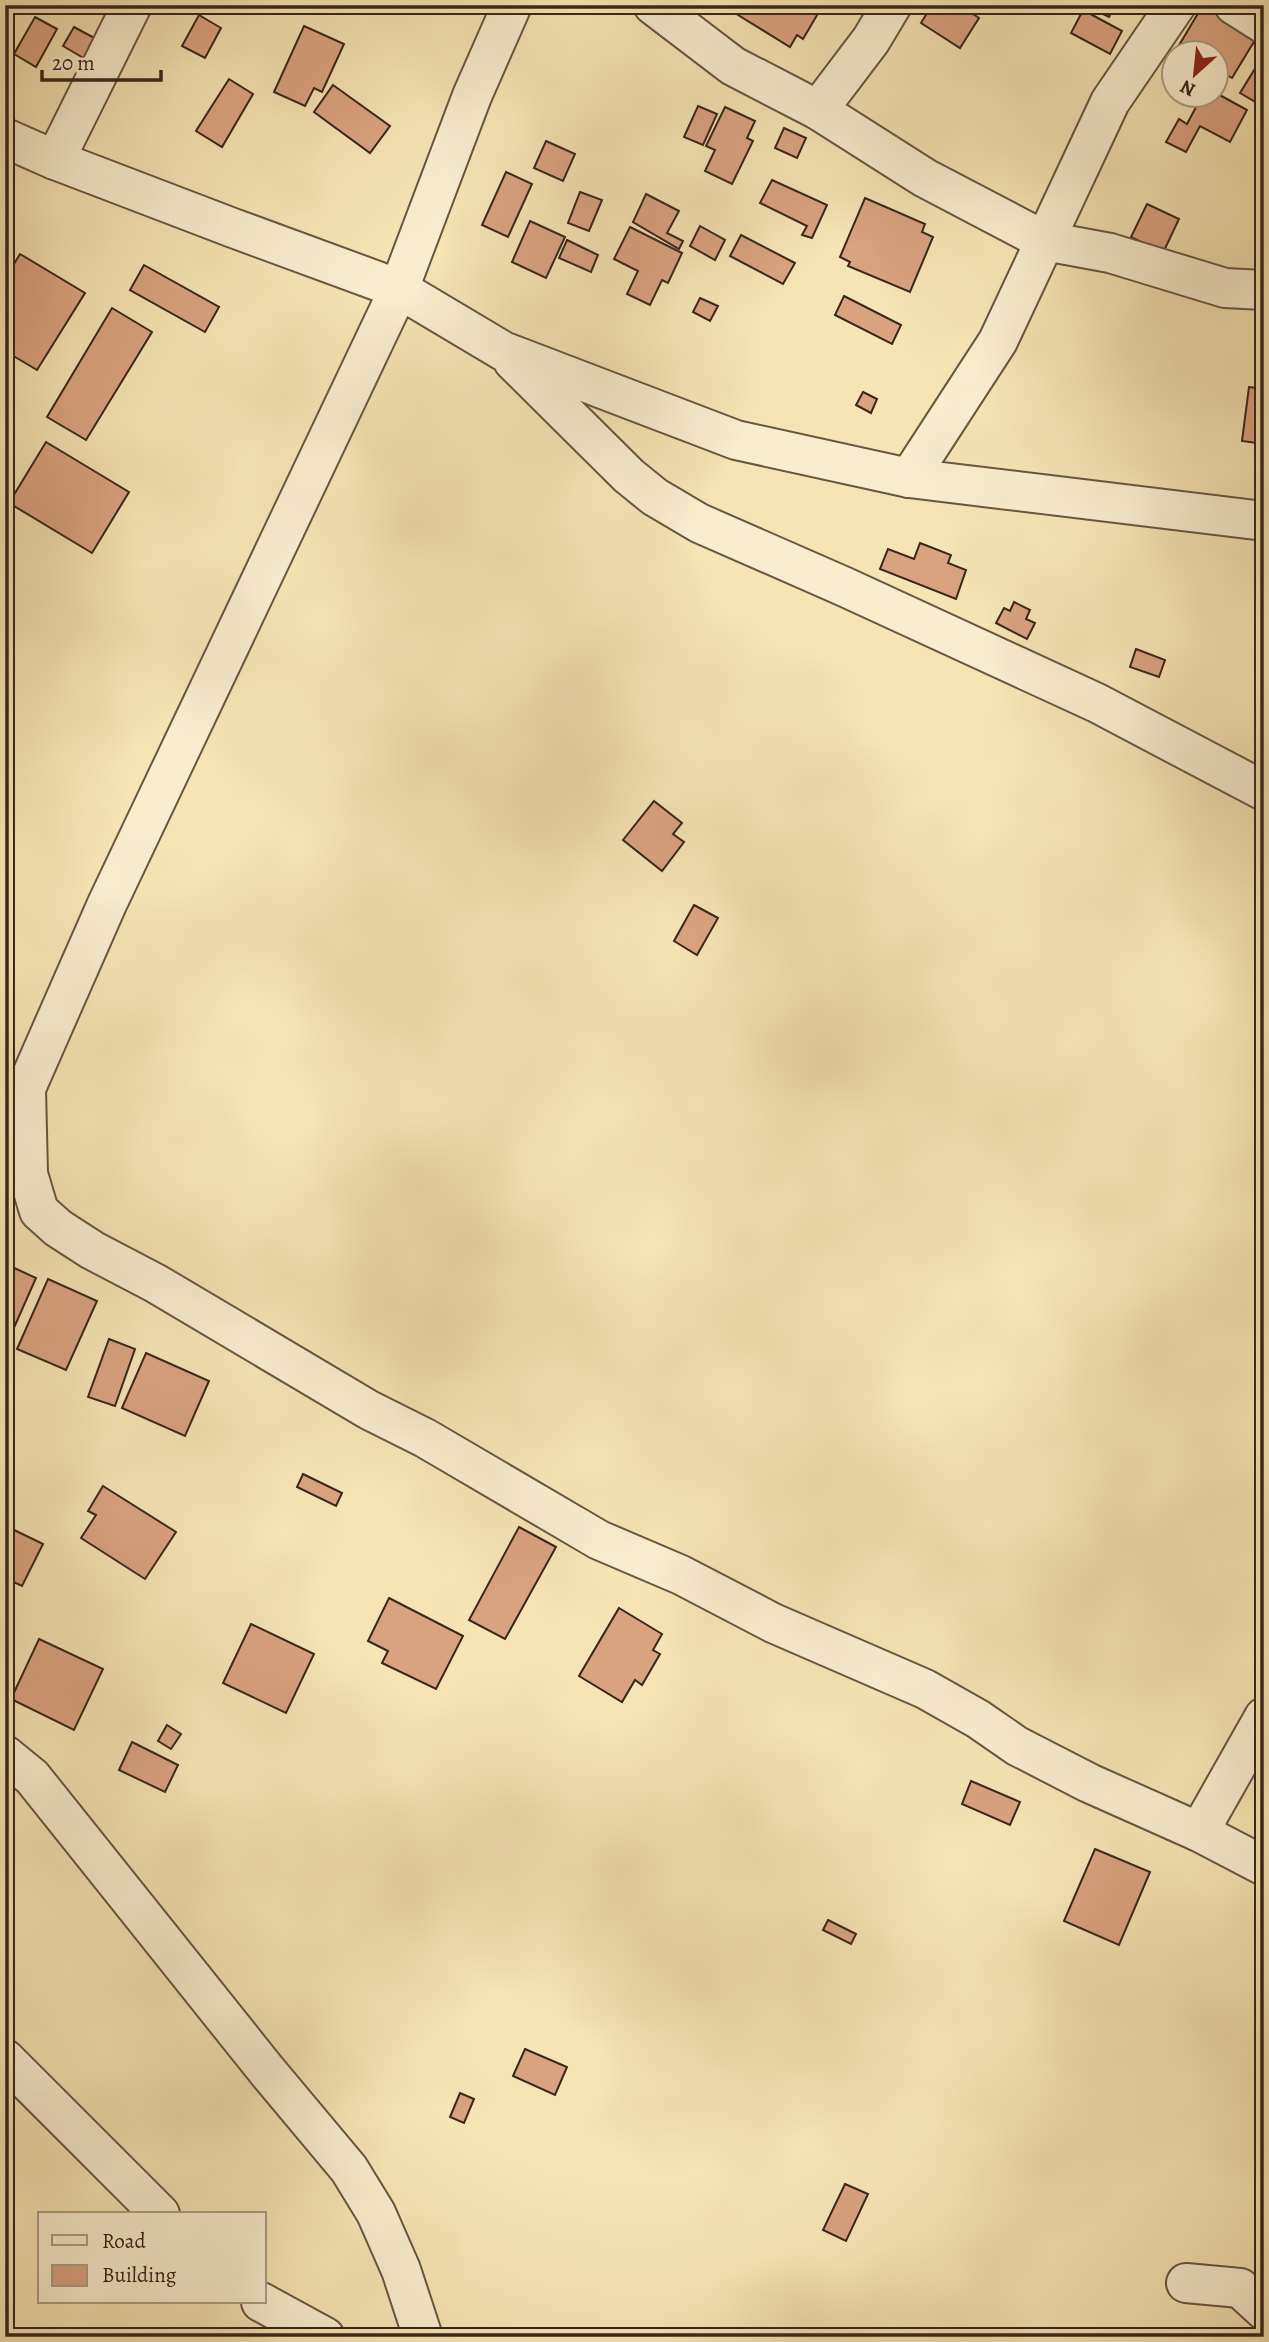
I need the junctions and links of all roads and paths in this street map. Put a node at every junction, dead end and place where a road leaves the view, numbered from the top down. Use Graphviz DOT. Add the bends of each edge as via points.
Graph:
graph roads {
  1 [pos="132,5"];
  2 [pos="512,5"];
  3 [pos="653,5"];
  4 [pos="892,5"];
  5 [pos="1176,5"];
  6 [pos="1234,5"];
  7 [pos="1264,24"];
  8 [pos="818,110"];
  9 [pos="10,149"];
  10 [pos="55,160"];
  11 [pos="1045,242"];
  12 [pos="399,289"];
  13 [pos="1264,290"];
  14 [pos="503,351"];
  15 [pos="909,478"];
  16 [pos="1264,522"];
  17 [pos="1264,791"];
  18 [pos="26,1089"];
  19 [pos="5,1134"];
  20 [pos="1264,1717"];
  21 [pos="5,1755"];
  22 [pos="1199,1832"];
  23 [pos="1264,1866"];
  24 [pos="5,2059"];
  25 [pos="158,2212"];
  26 [pos="1186,2283"];
  27 [pos="265,2304"];
  28 [pos="1264,2310"];
  29 [pos="325,2337"];
  30 [pos="423,2337"];
  1 -- 10 [label="street"];
  2 -- 12 [label="street" via="472,96"];
  3 -- 8 [label="street" via="733,66"];
  4 -- 8 [label="street"];
  5 -- 11 [label="street" via="1110,102"];
  6 -- 7 [label="street"];
  8 -- 11 [label="street" via="925,178"];
  9 -- 10 [label="street"];
  10 -- 12 [label="street"];
  11 -- 13 [label="street" via="1110,253 1226,288"];
  11 -- 15 [label="street" via="998,341"];
  12 -- 14 [label="street"];
  12 -- 18 [label="street" via="107,904"];
  14 -- 15 [label="street" via="736,440"];
  14 -- 17 [label="street" via="629,476 699,523 1097,703"];
  15 -- 16 [label="street"];
  18 -- 19 [label="street"];
  18 -- 22 [label="street" via="28,1174 39,1211 92,1251 599,1539 925,1689 1029,1752"];
  20 -- 22 [label="street"];
  21 -- 30 [label="street" via="32,1777 349,2169 376,2213"];
  22 -- 23 [label="street"];
  24 -- 25 [label="street"];
  26 -- 28 [label="street" via="1240,2288"];
  27 -- 29 [label="street"];
}
